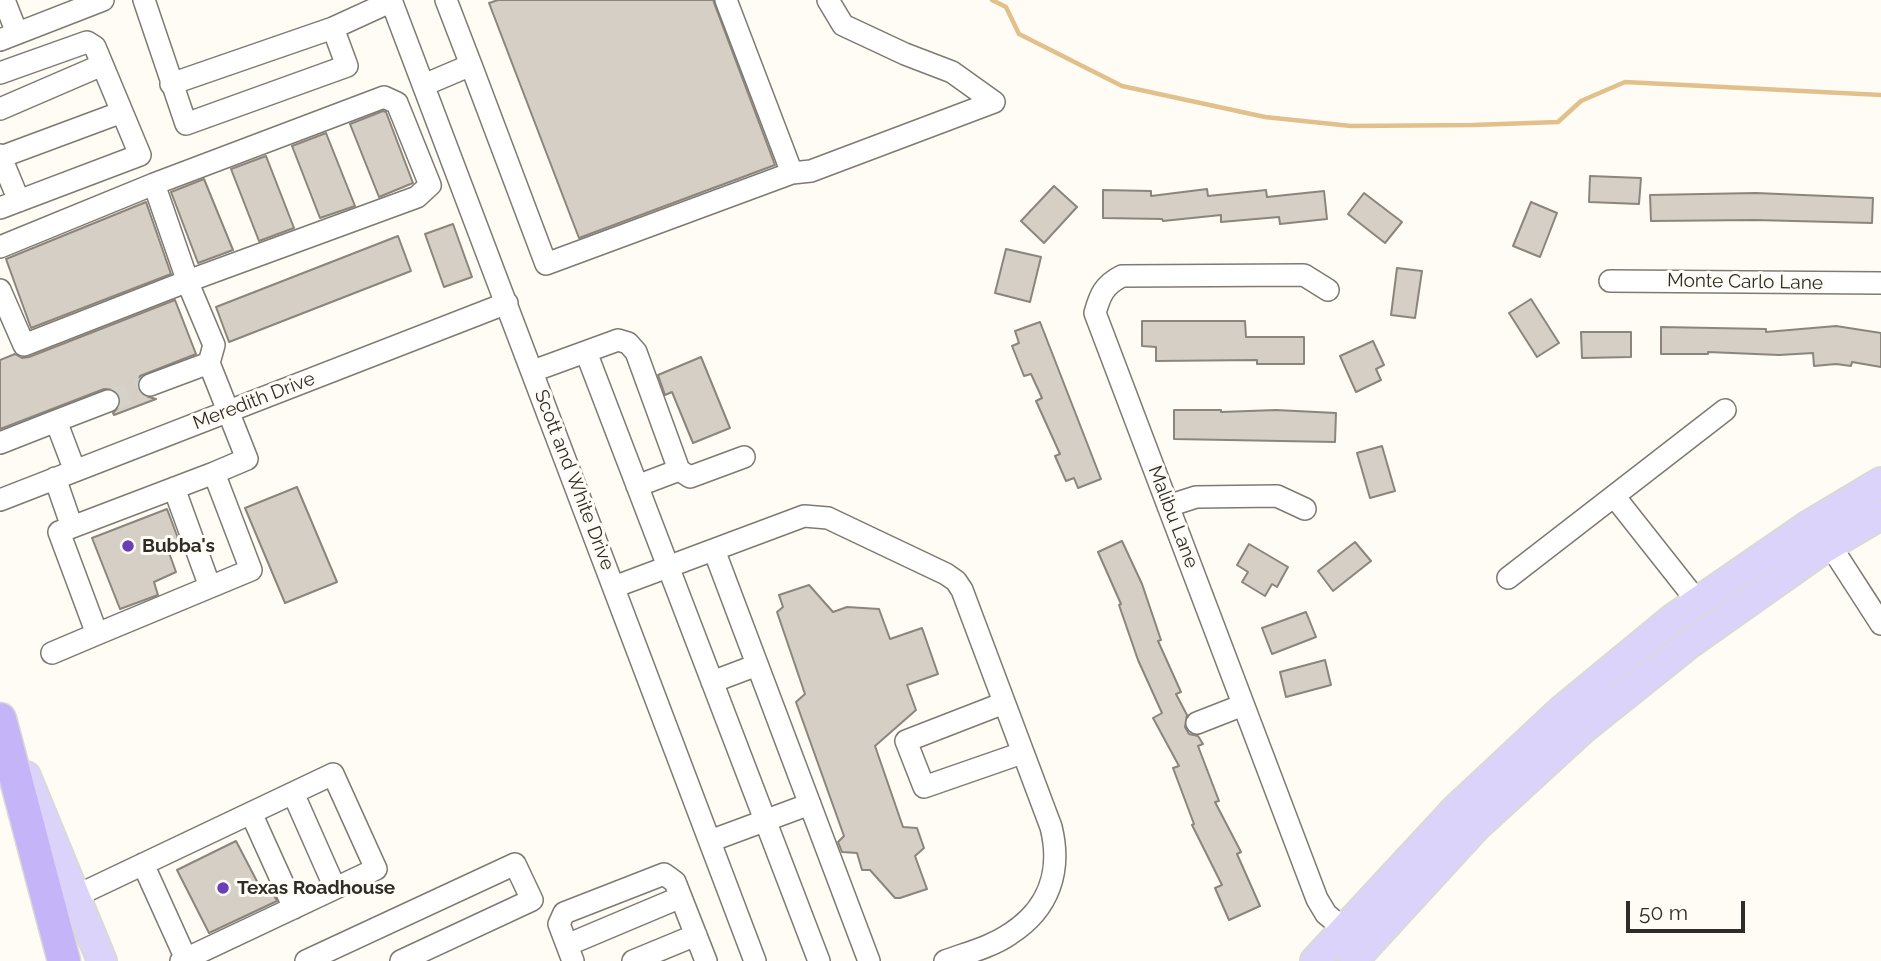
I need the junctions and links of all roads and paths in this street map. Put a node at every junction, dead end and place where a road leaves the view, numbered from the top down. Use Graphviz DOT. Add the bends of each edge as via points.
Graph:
graph roads {
  1 [pos="4,0"];
  2 [pos="103,0"];
  3 [pos="144,0"];
  4 [pos="446,0"];
  5 [pos="726,0"];
  6 [pos="828,0"];
  7 [pos="391,1"];
  8 [pos="333,28"];
  9 [pos="9,37"];
  10 [pos="102,65"];
  11 [pos="471,65"];
  12 [pos="0,74"];
  13 [pos="171,84"];
  14 [pos="424,85"];
  15 [pos="0,108"];
  16 [pos="122,112"];
  17 [pos="1,156"];
  18 [pos="792,173"];
  19 [pos="154,184"];
  20 [pos="10,205"];
  21 [pos="0,247"];
  22 [pos="188,281"];
  23 [pos="1610,281"];
  24 [pos="1881,283"];
  25 [pos="0,290"];
  26 [pos="1328,290"];
  27 [pos="507,303"];
  28 [pos="586,352"];
  29 [pos="209,363"];
  30 [pos="533,371"];
  31 [pos="150,385"];
  32 [pos="108,401"];
  33 [pos="1725,410"];
  34 [pos="228,411"];
  35 [pos="56,421"];
  36 [pos="0,443"];
  37 [pos="744,457"];
  38 [pos="679,470"];
  39 [pos="214,473"];
  40 [pos="65,475"];
  41 [pos="1881,482"];
  42 [pos="637,486"];
  43 [pos="174,488"];
  44 [pos="1614,496"];
  45 [pos="0,500"];
  46 [pos="1168,506"];
  47 [pos="1305,509"];
  48 [pos="1881,515"];
  49 [pos="1815,521"];
  50 [pos="72,527"];
  51 [pos="1830,545"];
  52 [pos="714,550"];
  53 [pos="668,567"];
  54 [pos="1507,578"];
  55 [pos="210,587"];
  56 [pos="614,587"];
  57 [pos="1697,601"];
  58 [pos="1881,624"];
  59 [pos="97,634"];
  60 [pos="52,653"];
  61 [pos="757,665"];
  62 [pos="712,682"];
  63 [pos="1004,703"];
  64 [pos="1244,705"];
  65 [pos="0,710"];
  66 [pos="0,719"];
  67 [pos="1197,723"];
  68 [pos="1022,752"];
  69 [pos="293,793"];
  70 [pos="810,804"];
  71 [pos="251,813"];
  72 [pos="765,821"];
  73 [pos="710,841"];
  74 [pos="143,864"];
  75 [pos="335,888"];
  76 [pos="76,897"];
  77 [pos="681,897"];
  78 [pos="294,908"];
  79 [pos="1343,929"];
  80 [pos="696,935"];
  81 [pos="570,953"];
  82 [pos="1359,954"];
  83 [pos="183,960"];
  84 [pos="64,961"];
  85 [pos="102,961"];
  86 [pos="306,961"];
  87 [pos="401,961"];
  88 [pos="633,961"];
  89 [pos="706,961"];
  90 [pos="755,961"];
  91 [pos="819,961"];
  92 [pos="869,961"];
  93 [pos="945,961"];
  94 [pos="1315,961"];
  1 -- 9 [label="street"];
  2 -- 9 [label="street"];
  3 -- 13 [label="street"];
  4 -- 11 [label="street"];
  5 -- 18 [label="street"];
  6 -- 18 [label="street" via="842,25 952,72 994,102 811,171"];
  7 -- 8 [label="street"];
  7 -- 14 [label="street, Scott and White Drive"];
  8 -- 13 [label="street"];
  8 -- 13 [label="street" via="347,66 186,124"];
  10 -- 12 [label="street" via="88,42"];
  10 -- 15 [label="street"];
  10 -- 16 [label="street"];
  11 -- 14 [label="street"];
  11 -- 18 [label="street" via="546,264"];
  14 -- 27 [label="street, Scott and White Drive"];
  16 -- 17 [label="street"];
  16 -- 20 [label="street" via="140,155"];
  17 -- 20 [label="street"];
  19 -- 21 [label="street"];
  19 -- 22 [label="street"];
  19 -- 22 [label="street" via="384,97 397,103 430,186 417,197"];
  22 -- 25 [label="street" via="24,345"];
  22 -- 29 [label="street" via="214,345"];
  23 -- 24 [label="street, Monte Carlo Lane"];
  26 -- 46 [label="street, Malibu Lane" via="1304,275 1122,276 1100,293 1095,313"];
  27 -- 30 [label="street, Scott and White Drive"];
  27 -- 34 [label="street, Meredith Drive"];
  28 -- 30 [label="street"];
  28 -- 38 [label="street" via="618,340 636,352"];
  28 -- 42 [label="street"];
  29 -- 31 [label="street"];
  29 -- 34 [label="street"];
  30 -- 56 [label="street, Scott and White Drive"];
  32 -- 35 [label="street"];
  33 -- 44 [label="street"];
  34 -- 39 [label="street" via="247,459"];
  34 -- 40 [label="street, Meredith Drive"];
  35 -- 36 [label="street"];
  35 -- 40 [label="street"];
  37 -- 38 [label="street" via="690,477"];
  38 -- 42 [label="street"];
  39 -- 43 [label="street"];
  39 -- 55 [label="street" via="251,570"];
  40 -- 45 [label="street, Meredith Drive"];
  40 -- 50 [label="street"];
  41 -- 49 [label="main road"];
  42 -- 53 [label="street"];
  43 -- 50 [label="street"];
  43 -- 55 [label="street"];
  44 -- 54 [label="street"];
  44 -- 57 [label="street"];
  46 -- 47 [label="street" via="1196,497 1277,496"];
  46 -- 64 [label="street, Malibu Lane"];
  48 -- 51 [label="main road"];
  49 -- 51 [label="main road"];
  49 -- 57 [label="main road"];
  50 -- 59 [label="street" via="59,532"];
  51 -- 58 [label="street"];
  51 -- 82 [label="main road" via="1689,644 1584,728 1476,827"];
  52 -- 53 [label="street"];
  52 -- 61 [label="street"];
  52 -- 63 [label="street" via="804,516 815,516 946,574 962,590"];
  53 -- 56 [label="street"];
  53 -- 62 [label="street"];
  55 -- 59 [label="street"];
  56 -- 73 [label="street, Scott and White Drive"];
  57 -- 79 [label="main road" via="1563,709 1456,809"];
  59 -- 60 [label="street"];
  61 -- 62 [label="street"];
  61 -- 70 [label="street"];
  62 -- 72 [label="street"];
  63 -- 68 [label="street"];
  63 -- 68 [label="street" via="906,741 924,787"];
  64 -- 67 [label="street"];
  64 -- 79 [label="street, Malibu Lane" via="1317,898"];
  65 -- 76 [label="main road"];
  66 -- 84 [label="highway"];
  68 -- 93 [label="street" via="1055,844 1053,881 1033,914 1015,930"];
  69 -- 71 [label="street"];
  69 -- 75 [label="street"];
  69 -- 75 [label="street" via="333,774 376,869"];
  70 -- 72 [label="street"];
  70 -- 92 [label="street"];
  71 -- 74 [label="street"];
  71 -- 78 [label="street"];
  72 -- 73 [label="street"];
  72 -- 91 [label="street"];
  73 -- 90 [label="street, Scott and White Drive"];
  74 -- 76 [label="street"];
  74 -- 83 [label="street"];
  75 -- 78 [label="street"];
  76 -- 85 [label="main road"];
  77 -- 80 [label="street"];
  77 -- 81 [label="street"];
  77 -- 81 [label="street" via="675,882 664,874 564,913 559,924"];
  78 -- 83 [label="street"];
  79 -- 82 [label="street, Malibu Lane"];
  79 -- 94 [label="main road"];
  80 -- 88 [label="street"];
  80 -- 89 [label="street"];
  86 -- 87 [label="street" via="515,864 532,900"];
}
